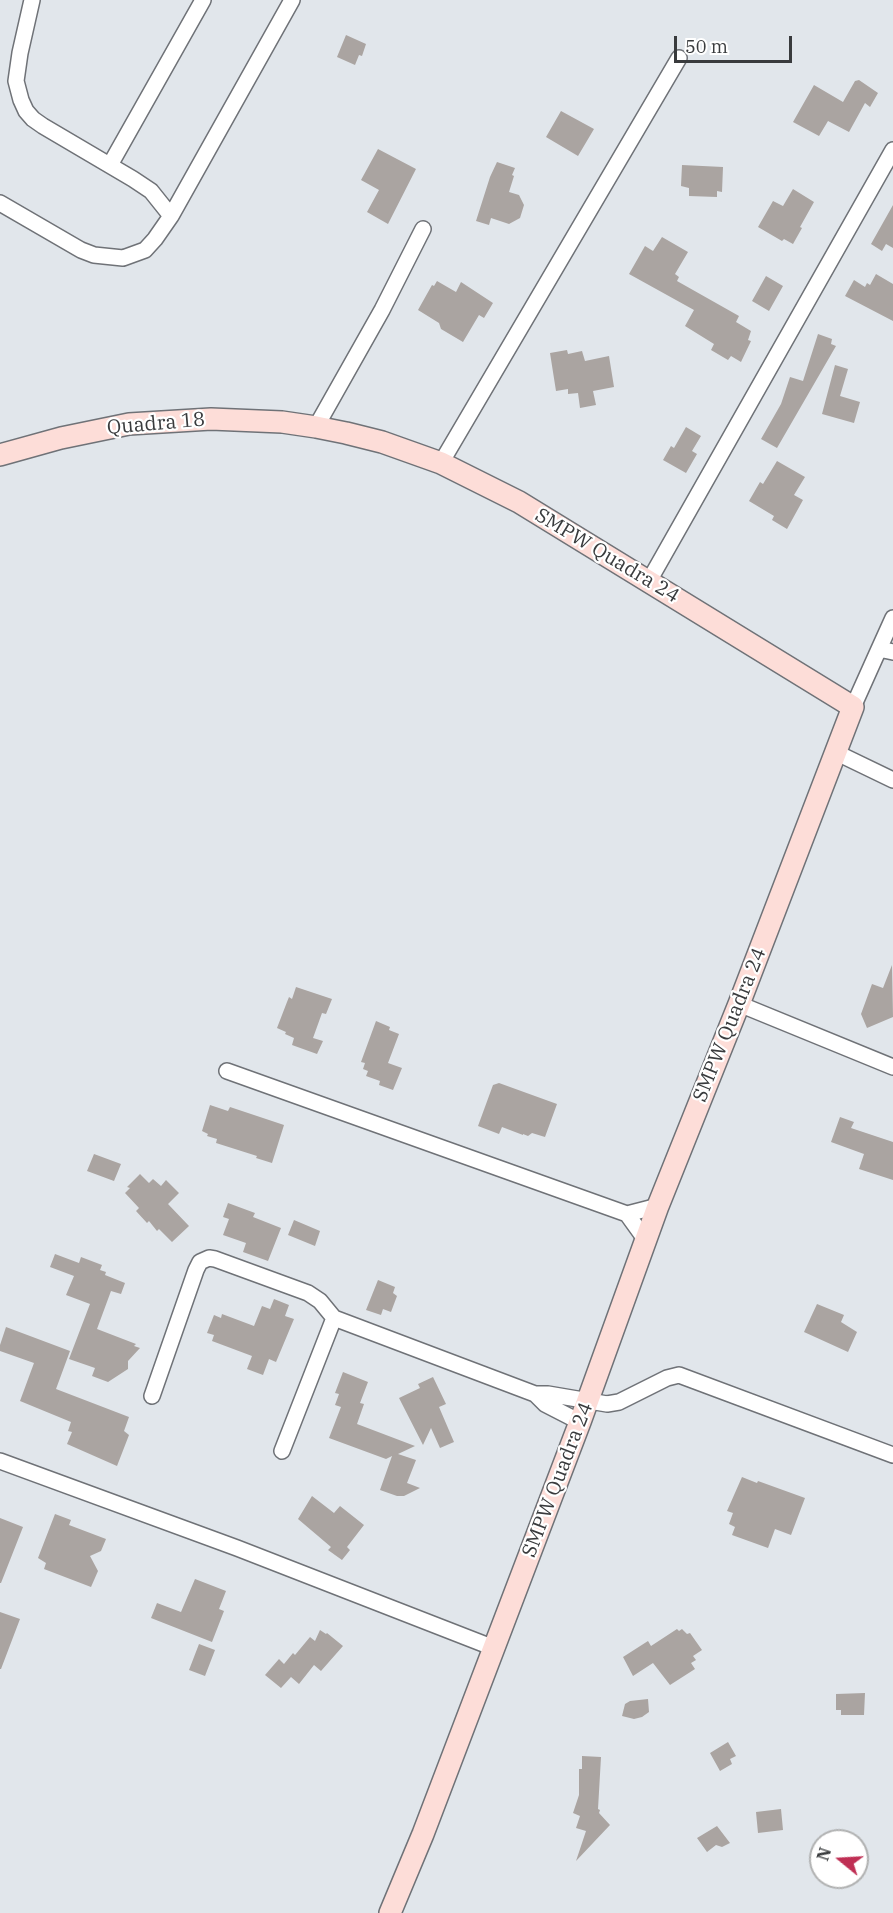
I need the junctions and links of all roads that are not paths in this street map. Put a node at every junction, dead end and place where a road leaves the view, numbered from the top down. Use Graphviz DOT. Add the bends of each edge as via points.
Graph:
graph roads {
  1 [pos="32,0"];
  2 [pos="203,0"];
  3 [pos="292,0"];
  4 [pos="679,58"];
  5 [pos="893,150"];
  6 [pos="110,165"];
  7 [pos="0,203"];
  8 [pos="171,216"];
  9 [pos="423,229"];
  10 [pos="316,427"];
  11 [pos="0,455"];
  12 [pos="441,463"];
  13 [pos="649,581"];
  14 [pos="893,618"];
  15 [pos="886,650"];
  16 [pos="853,707"];
  17 [pos="836,752"];
  18 [pos="893,780"];
  19 [pos="740,1004"];
  20 [pos="893,1067"];
  21 [pos="228,1071"];
  22 [pos="658,1206"];
  23 [pos="627,1214"];
  24 [pos="645,1239"];
  25 [pos="334,1318"];
  26 [pos="535,1394"];
  27 [pos="152,1396"];
  28 [pos="588,1400"];
  29 [pos="580,1422"];
  30 [pos="282,1451"];
  31 [pos="893,1455"];
  32 [pos="0,1461"];
  33 [pos="494,1648"];
  34 [pos="390,1913"];
  1 -- 6 [label="street" via="17,71 21,100 33,119"];
  2 -- 6 [label="street"];
  3 -- 8 [label="street"];
  4 -- 12 [label="street"];
  5 -- 13 [label="street"];
  6 -- 8 [label="street" via="151,191"];
  7 -- 8 [label="street" via="81,250 109,258 123,258 145,250"];
  9 -- 10 [label="street"];
  10 -- 11 [label="street, Quadra 18" via="212,419 129,424"];
  10 -- 12 [label="street, SMPW Quadra 24" via="382,442"];
  12 -- 13 [label="street, SMPW Quadra 24" via="519,502"];
  13 -- 16 [label="street, SMPW Quadra 24"];
  14 -- 15 [label="street"];
  15 -- 16 [label="street"];
  16 -- 17 [label="street, SMPW Quadra 24"];
  17 -- 18 [label="street"];
  17 -- 19 [label="street, SMPW Quadra 24"];
  19 -- 20 [label="street"];
  19 -- 22 [label="street, SMPW Quadra 24"];
  21 -- 23 [label="street"];
  22 -- 23 [label="street"];
  22 -- 24 [label="street, SMPW Quadra 24"];
  23 -- 24 [label="street"];
  24 -- 28 [label="street, SMPW Quadra 24"];
  25 -- 26 [label="street"];
  25 -- 27 [label="street" via="308,1293 215,1259 204,1259 196,1269"];
  25 -- 30 [label="street"];
  26 -- 28 [label="street"];
  26 -- 29 [label="street" via="545,1404"];
  28 -- 29 [label="street, SMPW Quadra 24"];
  28 -- 31 [label="street" via="619,1402 679,1375"];
  29 -- 33 [label="street, SMPW Quadra 24"];
  32 -- 33 [label="street"];
  33 -- 34 [label="street, SMPW Quadra 24"];
}
